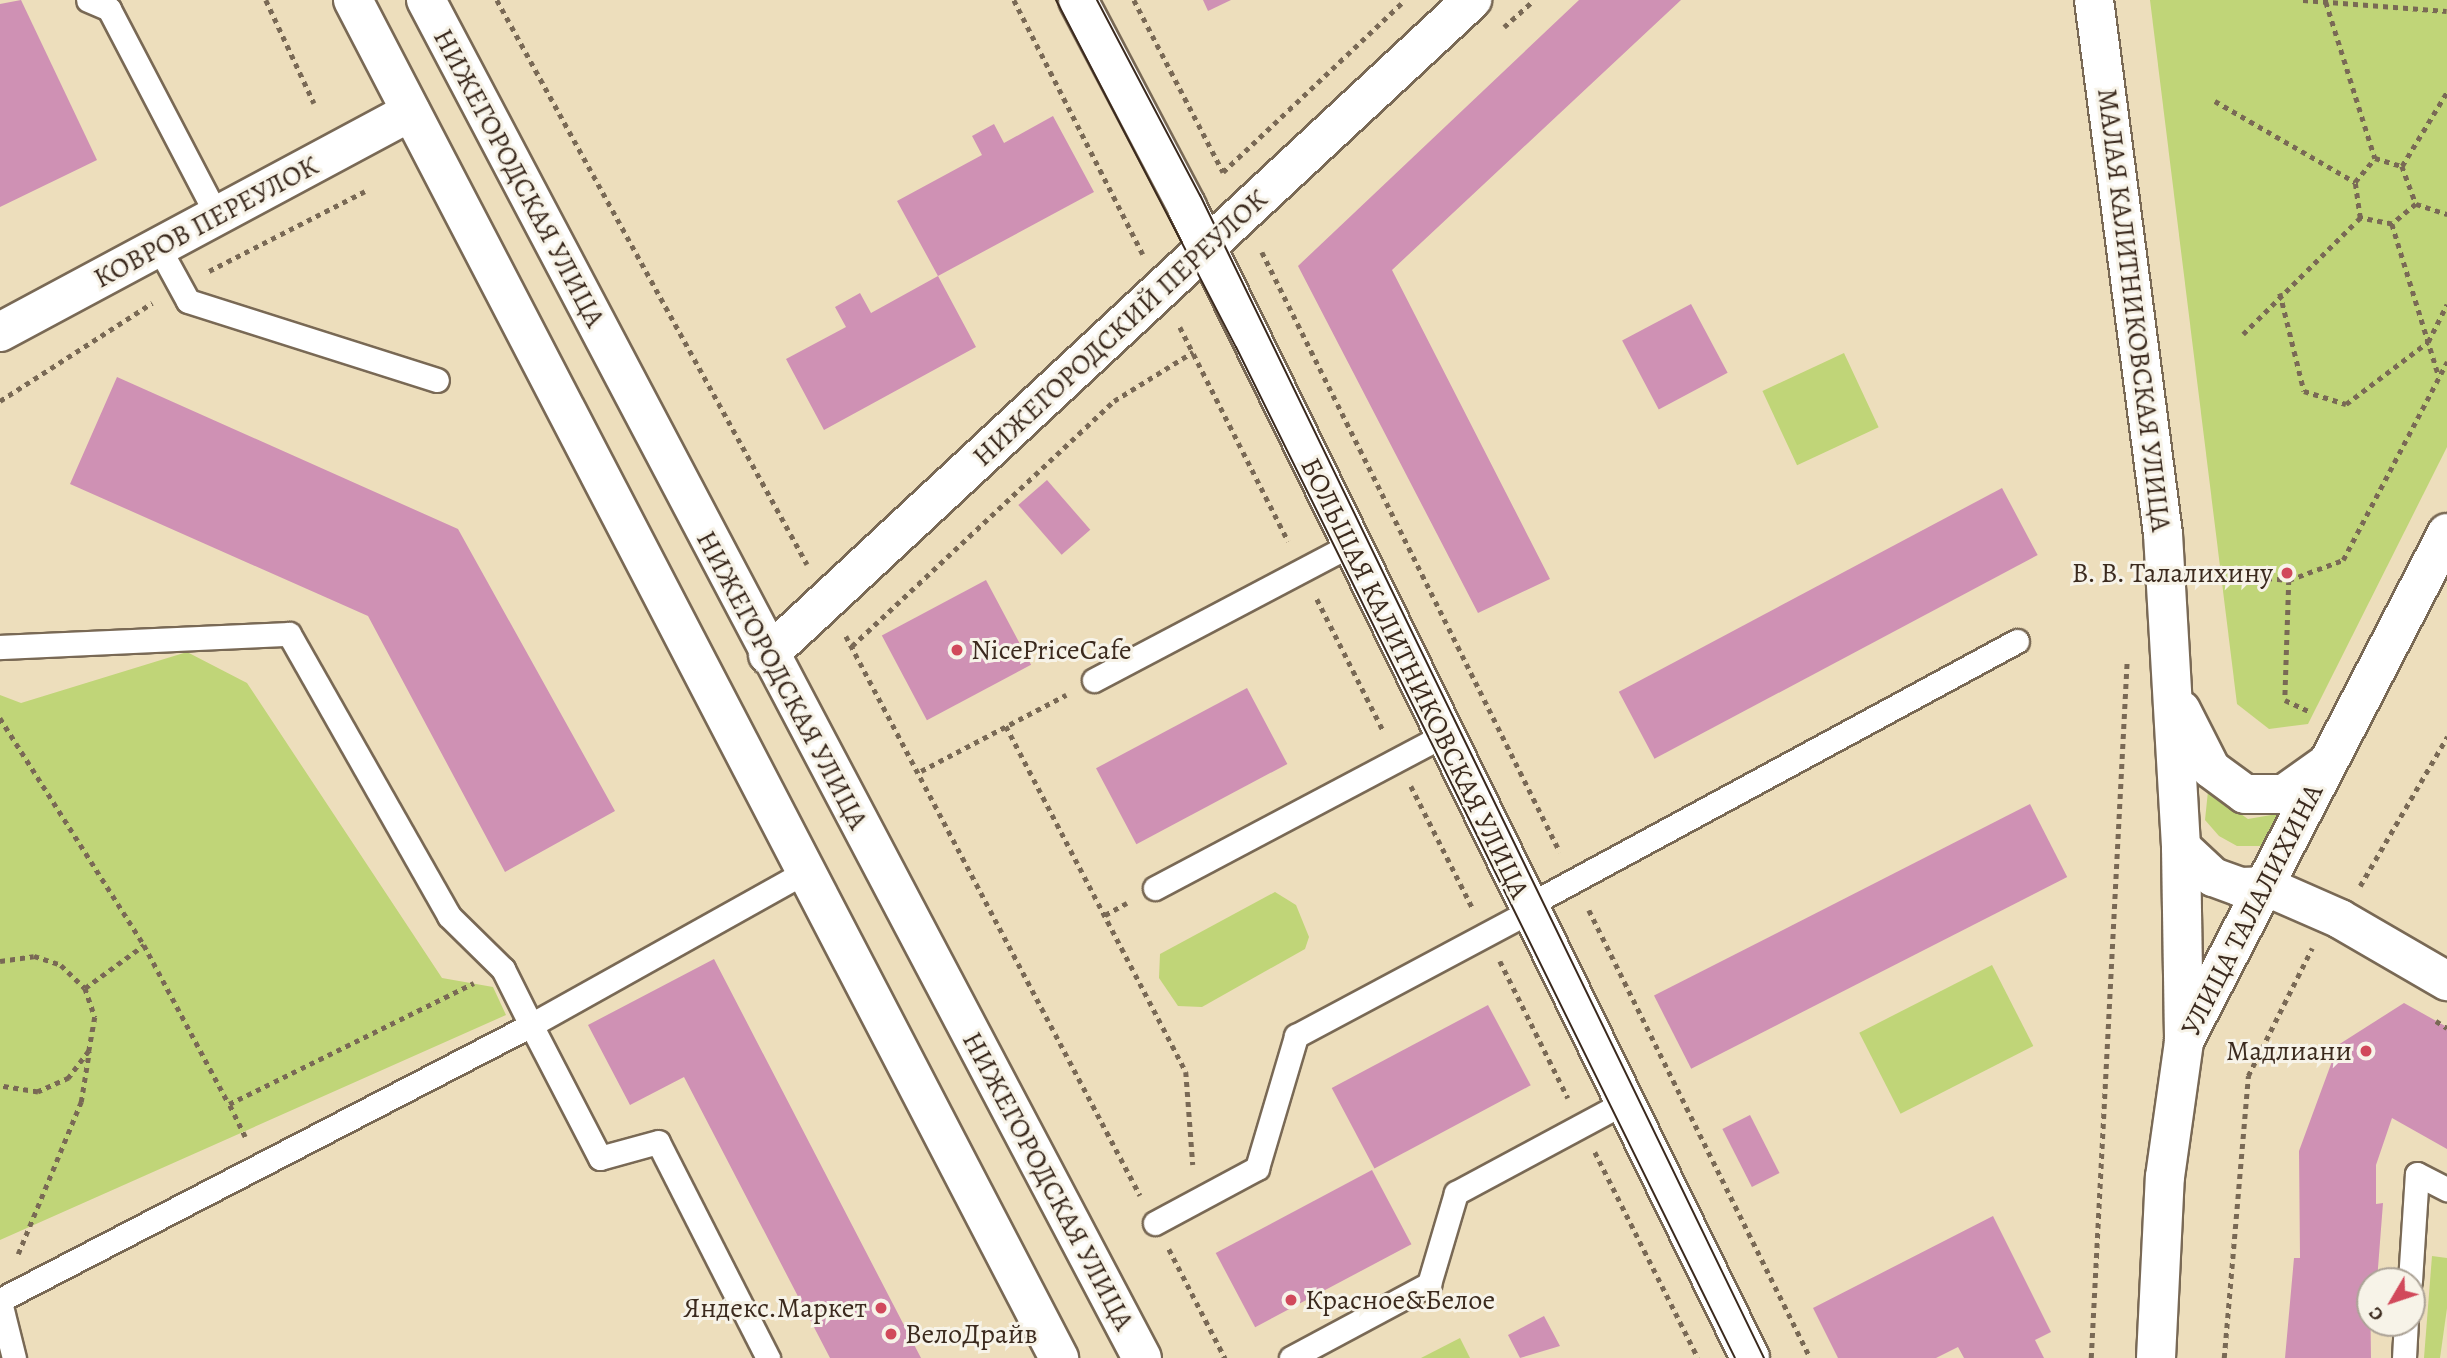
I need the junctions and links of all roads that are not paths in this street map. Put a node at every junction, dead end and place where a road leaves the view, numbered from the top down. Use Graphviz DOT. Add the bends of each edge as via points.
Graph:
graph roads {
  1 [pos="88,0"];
  2 [pos="353,0"];
  3 [pos="426,0"];
  4 [pos="1078,0"];
  5 [pos="1472,0"];
  6 [pos="2094,0"];
  7 [pos="411,112"];
  8 [pos="217,216"];
  9 [pos="1207,247"];
  10 [pos="159,248"];
  11 [pos="0,332"];
  12 [pos="437,380"];
  13 [pos="2447,533"];
  14 [pos="1350,545"];
  15 [pos="2017,641"];
  16 [pos="0,647"];
  17 [pos="768,654"];
  18 [pos="1094,680"];
  19 [pos="2170,686"];
  20 [pos="1444,735"];
  21 [pos="2327,762"];
  22 [pos="2181,847"];
  23 [pos="805,872"];
  24 [pos="2265,886"];
  25 [pos="1155,888"];
  26 [pos="1529,908"];
  27 [pos="2447,981"];
  28 [pos="531,1025"];
  29 [pos="2184,1041"];
  30 [pos="1625,1102"];
  31 [pos="2447,1189"];
  32 [pos="1155,1223"];
  33 [pos="2411,1267"];
  34 [pos="0,1301"];
  35 [pos="2405,1337"];
  36 [pos="14,1358"];
  37 [pos="768,1358"];
  38 [pos="1059,1358"];
  39 [pos="1142,1358"];
  40 [pos="1291,1358"];
  41 [pos="1750,1358"];
  42 [pos="2157,1358"];
  43 [pos="2404,1358"];
  1 -- 8 [label="lane" via="109,9"];
  2 -- 7 [label="street"];
  3 -- 17 [label="street, НИЖЕГОРОДСКАЯ УЛИЦА"];
  4 -- 9 [label="street, БОЛЬШАЯ КАЛИТНИКОВСКАЯ УЛИЦА"];
  5 -- 9 [label="street, НИЖЕГОРОДСКИЙ ПЕРЕУЛОК"];
  6 -- 19 [label="street, МАЛАЯ КАЛИТНИКОВСКАЯ УЛИЦА" via="2163,534"];
  7 -- 8 [label="street, КОВРОВ ПЕРЕУЛОК"];
  7 -- 23 [label="street"];
  8 -- 10 [label="street, КОВРОВ ПЕРЕУЛОК"];
  9 -- 14 [label="street, БОЛЬШАЯ КАЛИТНИКОВСКАЯ УЛИЦА"];
  9 -- 17 [label="street, НИЖЕГОРОДСКИЙ ПЕРЕУЛОК"];
  10 -- 11 [label="street, КОВРОВ ПЕРЕУЛОК"];
  10 -- 12 [label="lane" via="188,302"];
  13 -- 21 [label="street, УЛИЦА ТАЛАЛИХИНА"];
  14 -- 18 [label="lane"];
  14 -- 20 [label="street, БОЛЬШАЯ КАЛИТНИКОВСКАЯ УЛИЦА"];
  15 -- 26 [label="lane"];
  16 -- 28 [label="lane" via="289,634 449,916 503,969"];
  17 -- 39 [label="street, НИЖЕГОРОДСКАЯ УЛИЦА"];
  19 -- 21 [label="street" via="2199,753 2245,794 2284,794"];
  19 -- 22 [label="street, МАЛАЯ КАЛИТНИКОВСКАЯ УЛИЦА"];
  20 -- 25 [label="lane"];
  20 -- 26 [label="street, БОЛЬШАЯ КАЛИТНИКОВСКАЯ УЛИЦА"];
  21 -- 24 [label="street, УЛИЦА ТАЛАЛИХИНА"];
  22 -- 24 [label="street" via="2213,877 2240,887"];
  22 -- 29 [label="street, МАЛАЯ КАЛИТНИКОВСКАЯ УЛИЦА"];
  23 -- 28 [label="lane"];
  23 -- 38 [label="street"];
  24 -- 27 [label="street" via="2340,919"];
  24 -- 29 [label="street, УЛИЦА ТАЛАЛИХИНА"];
  26 -- 30 [label="street, БОЛЬШАЯ КАЛИТНИКОВСКАЯ УЛИЦА"];
  26 -- 32 [label="lane" via="1296,1036 1257,1168"];
  28 -- 34 [label="lane"];
  28 -- 37 [label="lane" via="600,1158 659,1142"];
  29 -- 42 [label="street, УЛИЦА ТАЛАЛИХИНА" via="2165,1177"];
  30 -- 40 [label="lane" via="1456,1193 1429,1284"];
  30 -- 41 [label="street, БОЛЬШАЯ КАЛИТНИКОВСКАЯ УЛИЦА"];
  31 -- 33 [label="lane" via="2417,1174"];
  34 -- 36 [label="lane"];
  35 -- 43 [label="lane"];
}
